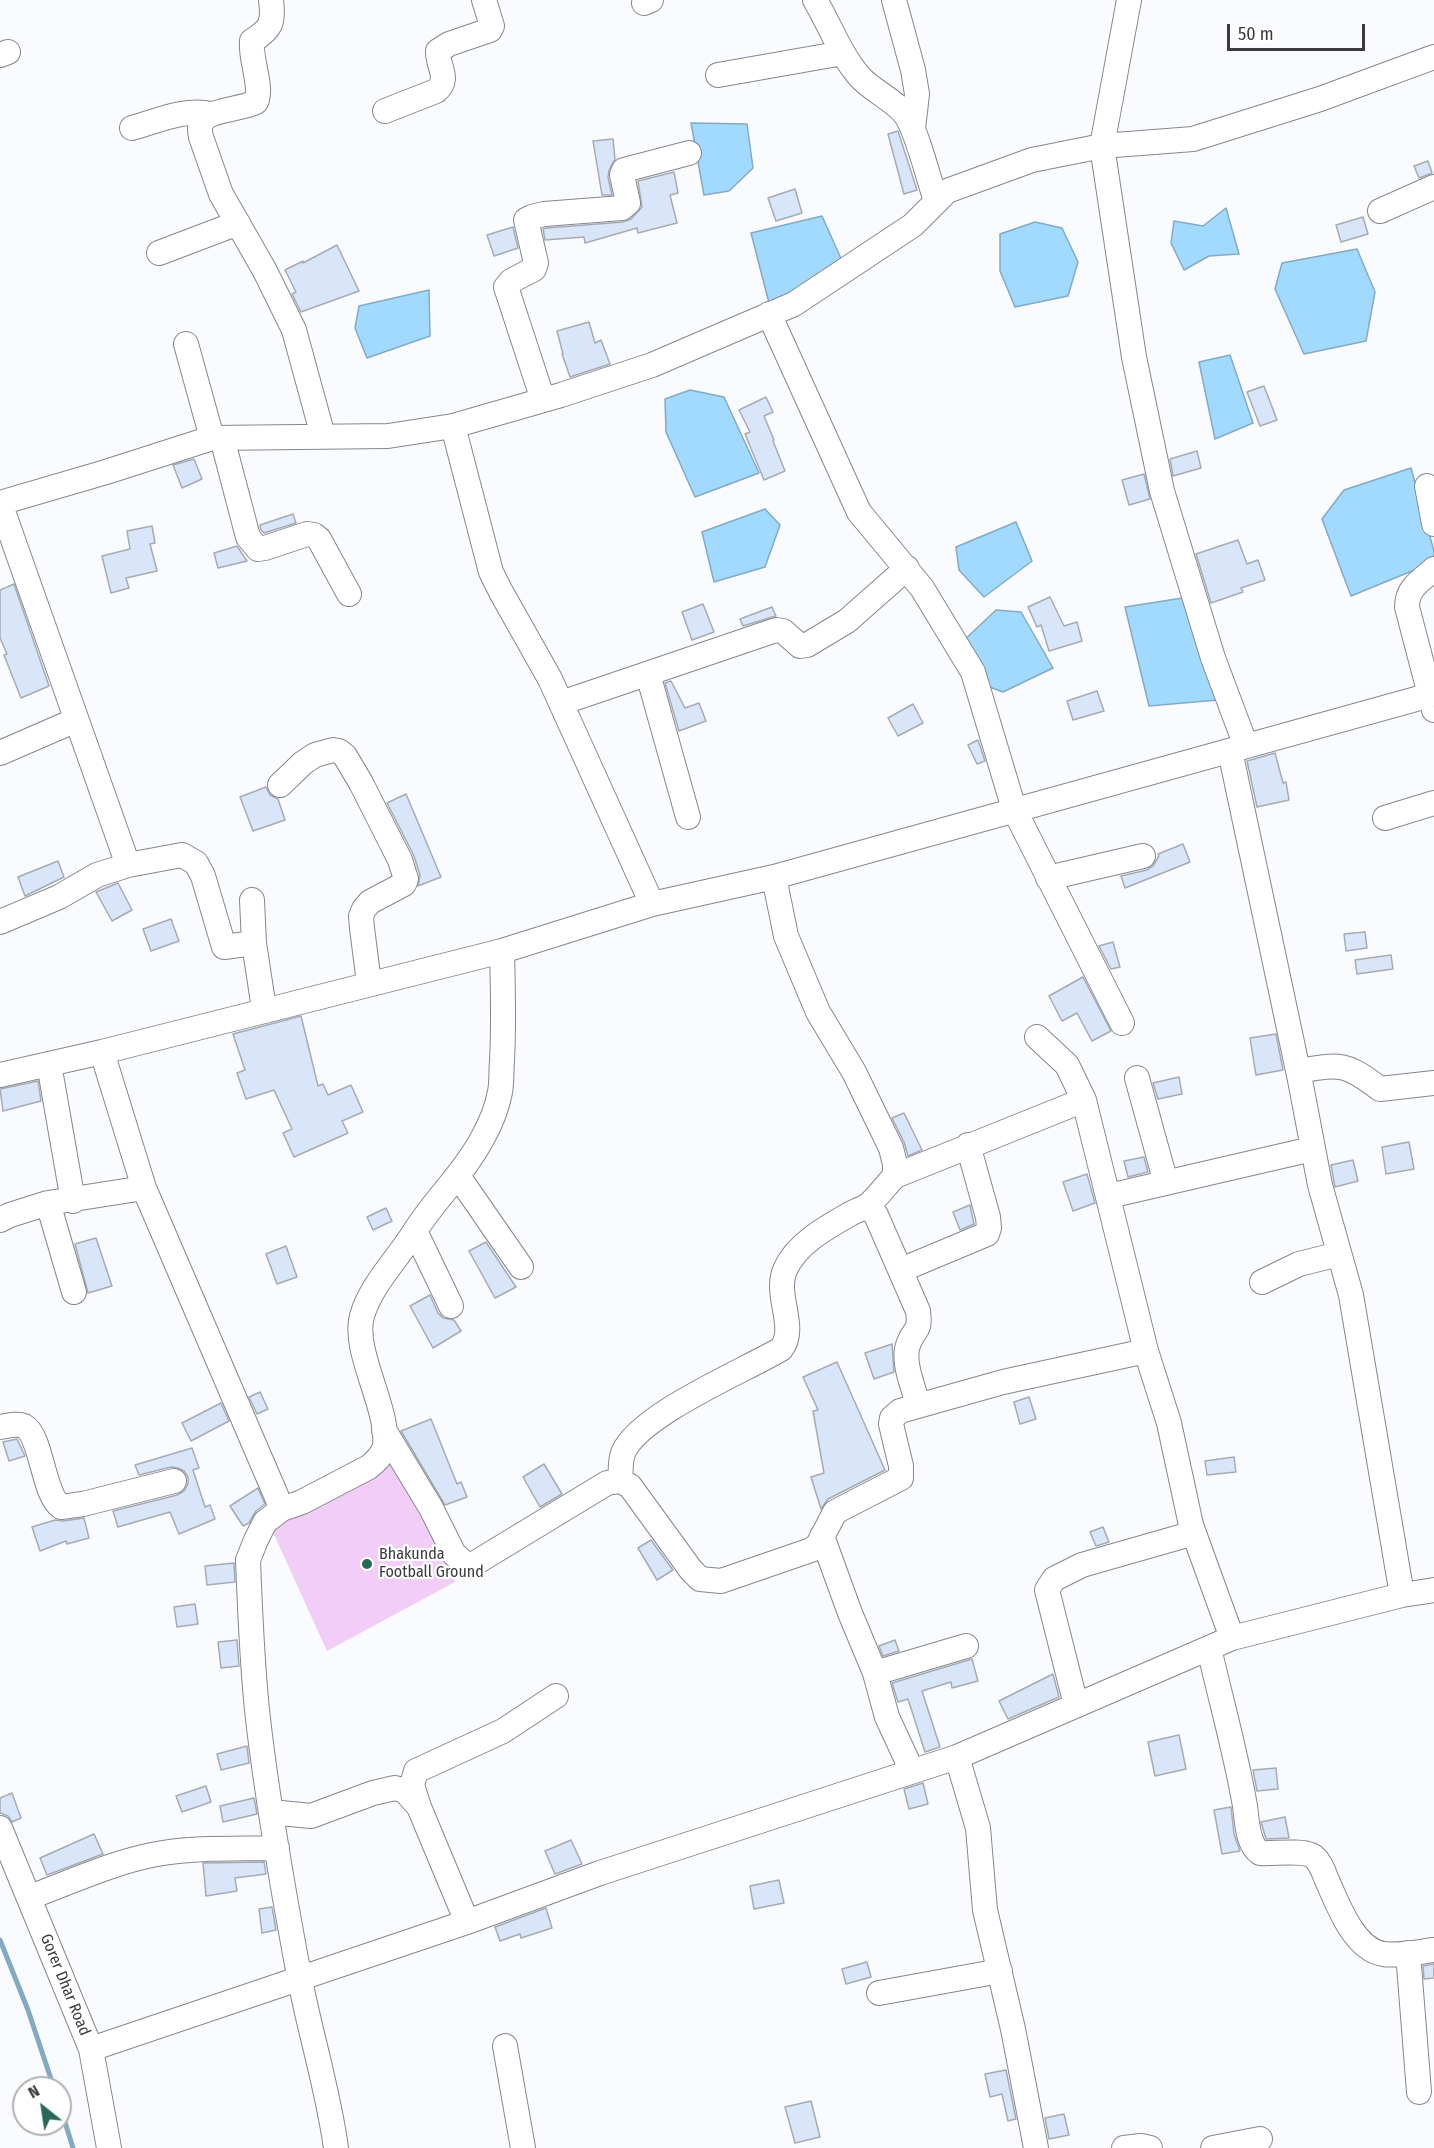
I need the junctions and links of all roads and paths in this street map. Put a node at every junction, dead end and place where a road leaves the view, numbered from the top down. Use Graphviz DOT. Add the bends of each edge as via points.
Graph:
graph roads {
  1 [pos="271,0"];
  2 [pos="484,0"];
  3 [pos="815,0"];
  4 [pos="894,0"];
  5 [pos="1129,0"];
  6 [pos="843,53"];
  7 [pos="1434,57"];
  8 [pos="718,75"];
  9 [pos="385,111"];
  10 [pos="211,114"];
  11 [pos="132,128"];
  12 [pos="913,129"];
  13 [pos="1101,146"];
  14 [pos="689,153"];
  15 [pos="1434,187"];
  16 [pos="936,201"];
  17 [pos="1380,211"];
  18 [pos="238,223"];
  19 [pos="159,253"];
  20 [pos="770,314"];
  21 [pos="186,344"];
  22 [pos="543,400"];
  23 [pos="453,426"];
  24 [pos="323,436"];
  25 [pos="217,438"];
  26 [pos="1427,486"];
  27 [pos="1434,524"];
  28 [pos="907,568"];
  29 [pos="1434,569"];
  30 [pos="349,594"];
  31 [pos="648,674"];
  32 [pos="1433,700"];
  33 [pos="561,703"];
  34 [pos="76,720"];
  35 [pos="1238,749"];
  36 [pos="0,753"];
  37 [pos="280,785"];
  38 [pos="1434,803"];
  39 [pos="1014,809"];
  40 [pos="688,817"];
  41 [pos="1385,818"];
  42 [pos="1143,856"];
  43 [pos="128,865"];
  44 [pos="774,877"];
  45 [pos="1048,878"];
  46 [pos="252,900"];
  47 [pos="652,904"];
  48 [pos="0,922"];
  49 [pos="254,943"];
  50 [pos="502,951"];
  51 [pos="369,983"];
  52 [pos="264,1009"];
  53 [pos="1122,1023"];
  54 [pos="1037,1037"];
  55 [pos="102,1052"];
  56 [pos="49,1064"];
  57 [pos="1298,1071"];
  58 [pos="0,1075"];
  59 [pos="1137,1078"];
  60 [pos="1434,1083"];
  61 [pos="1084,1100"];
  62 [pos="968,1145"];
  63 [pos="1312,1149"];
  64 [pos="458,1176"];
  65 [pos="895,1176"];
  66 [pos="1166,1183"];
  67 [pos="144,1188"];
  68 [pos="1109,1196"];
  69 [pos="73,1201"];
  70 [pos="48,1203"];
  71 [pos="867,1206"];
  72 [pos="0,1220"];
  73 [pos="415,1232"];
  74 [pos="1339,1254"];
  75 [pos="521,1267"];
  76 [pos="901,1270"];
  77 [pos="1262,1282"];
  78 [pos="74,1292"];
  79 [pos="451,1306"];
  80 [pos="1146,1351"];
  81 [pos="918,1405"];
  82 [pos="0,1428"];
  83 [pos="384,1430"];
  84 [pos="174,1481"];
  85 [pos="620,1481"];
  86 [pos="282,1509"];
  87 [pos="1194,1533"];
  88 [pos="822,1536"];
  89 [pos="1434,1590"];
  90 [pos="1402,1595"];
  91 [pos="1232,1638"];
  92 [pos="966,1646"];
  93 [pos="1209,1648"];
  94 [pos="875,1673"];
  95 [pos="556,1696"];
  96 [pos="1076,1705"];
  97 [pos="957,1757"];
  98 [pos="912,1772"];
  99 [pos="418,1807"];
  100 [pos="271,1812"];
  101 [pos="0,1828"];
  102 [pos="277,1848"];
  103 [pos="30,1897"];
  104 [pos="467,1922"];
  105 [pos="1434,1950"];
  106 [pos="1408,1953"];
  107 [pos="1000,1971"];
  108 [pos="299,1979"];
  109 [pos="879,1993"];
  110 [pos="505,2046"];
  111 [pos="91,2049"];
  112 [pos="1419,2092"];
  113 [pos="1260,2139"];
  114 [pos="1030,2147"];
  115 [pos="109,2148"];
  116 [pos="336,2148"];
  117 [pos="523,2148"];
  118 [pos="1124,2148"];
  119 [pos="1150,2148"];
  120 [pos="1213,2148"];
  1 -- 10 [label="street" via="270,27 252,41 260,95 247,107"];
  2 -- 9 [label="street" via="492,26 438,51 444,82 441,87"];
  3 -- 6 [label="street"];
  4 -- 12 [label="street" via="917,94"];
  5 -- 13 [label="street"];
  6 -- 8 [label="street"];
  6 -- 12 [label="street" via="866,83 905,114"];
  7 -- 13 [label="street" via="1320,99 1193,139"];
  10 -- 11 [label="street" via="183,114"];
  10 -- 18 [label="street" via="202,121 201,137 222,195"];
  12 -- 16 [label="street"];
  13 -- 16 [label="street" via="1032,160 947,191"];
  13 -- 35 [label="street" via="1134,357 1162,491"];
  14 -- 22 [label="street" via="624,170 628,203 622,208 544,214 526,220 536,263 534,269 506,287"];
  15 -- 17 [label="street"];
  16 -- 20 [label="street" via="913,225 794,304"];
  18 -- 19 [label="street"];
  18 -- 24 [label="street" via="294,330"];
  20 -- 22 [label="street" via="652,364"];
  20 -- 28 [label="street" via="859,512"];
  21 -- 25 [label="street"];
  22 -- 23 [label="street"];
  23 -- 24 [label="street" via="388,436"];
  23 -- 33 [label="street" via="491,572"];
  24 -- 25 [label="street"];
  25 -- 30 [label="street" via="253,545 265,548 314,535 320,539"];
  25 -- 34 [label="street" via="0,503"];
  26 -- 27 [label="street"];
  28 -- 31 [label="street" via="847,621 807,645 800,646 783,631 776,630"];
  28 -- 39 [label="street" via="973,672"];
  29 -- 32 [label="street" via="1415,584 1407,597 1414,637"];
  31 -- 33 [label="street"];
  31 -- 40 [label="street"];
  32 -- 35 [label="street"];
  33 -- 47 [label="street"];
  34 -- 36 [label="street"];
  34 -- 43 [label="street"];
  35 -- 39 [label="street"];
  35 -- 57 [label="street"];
  37 -- 51 [label="street" via="315,755 339,751 361,783 400,860 404,884 369,902 361,916"];
  38 -- 41 [label="street"];
  39 -- 44 [label="street"];
  39 -- 45 [label="street"];
  42 -- 45 [label="street"];
  43 -- 48 [label="street" via="97,875 59,897"];
  43 -- 49 [label="street" via="182,855 190,858 203,876 224,947"];
  44 -- 47 [label="street"];
  44 -- 65 [label="street" via="786,936 818,1012 854,1072 891,1148"];
  45 -- 53 [label="street"];
  46 -- 49 [label="street"];
  47 -- 50 [label="street"];
  49 -- 52 [label="street"];
  50 -- 51 [label="street"];
  50 -- 64 [label="street" via="500,1092 482,1139"];
  51 -- 52 [label="street"];
  52 -- 55 [label="street"];
  54 -- 61 [label="street" via="1067,1065"];
  55 -- 56 [label="street"];
  55 -- 67 [label="street"];
  56 -- 58 [label="street"];
  56 -- 69 [label="street"];
  57 -- 60 [label="street" via="1332,1065 1347,1067 1380,1089"];
  57 -- 63 [label="street"];
  59 -- 66 [label="street"];
  61 -- 62 [label="street"];
  61 -- 68 [label="street"];
  62 -- 65 [label="street"];
  62 -- 76 [label="street" via="988,1217 987,1234"];
  63 -- 66 [label="street"];
  63 -- 74 [label="street"];
  64 -- 73 [label="street"];
  64 -- 75 [label="street"];
  65 -- 71 [label="street"];
  66 -- 68 [label="street"];
  67 -- 69 [label="street"];
  67 -- 86 [label="street"];
  68 -- 80 [label="street"];
  69 -- 70 [label="street"];
  70 -- 72 [label="street"];
  70 -- 78 [label="street"];
  71 -- 76 [label="street" via="876,1215"];
  71 -- 85 [label="street" via="820,1231 791,1258 784,1272 782,1292 787,1331 781,1349 683,1401 642,1430 622,1456"];
  73 -- 79 [label="street"];
  73 -- 83 [label="street" via="383,1276 361,1318 361,1341"];
  74 -- 77 [label="street" via="1299,1264"];
  74 -- 90 [label="street" via="1351,1294"];
  76 -- 81 [label="street" via="920,1326 908,1346 907,1357"];
  80 -- 81 [label="street"];
  80 -- 87 [label="street" via="1169,1423"];
  81 -- 88 [label="street" via="892,1418 901,1478 836,1512"];
  82 -- 84 [label="street" via="16,1425 30,1434 52,1498 61,1507"];
  83 -- 85 [label="street" via="454,1554 472,1565 607,1483"];
  83 -- 86 [label="street" via="385,1447 369,1467"];
  85 -- 88 [label="street" via="630,1486 700,1579 721,1581 743,1574 811,1550"];
  86 -- 100 [label="street" via="265,1522 248,1560 258,1718"];
  87 -- 91 [label="street"];
  87 -- 96 [label="street" via="1082,1565 1049,1585 1047,1590"];
  88 -- 94 [label="street"];
  89 -- 90 [label="street"];
  90 -- 91 [label="street"];
  91 -- 93 [label="street"];
  92 -- 94 [label="street"];
  93 -- 96 [label="street"];
  93 -- 106 [label="street" via="1253,1846 1260,1853 1312,1855 1358,1940 1383,1954"];
  94 -- 98 [label="street" via="887,1717"];
  95 -- 99 [label="street" via="504,1731 416,1771 412,1785"];
  96 -- 97 [label="street"];
  97 -- 98 [label="street"];
  97 -- 107 [label="street" via="978,1828 985,1910"];
  98 -- 104 [label="street" via="600,1873"];
  99 -- 100 [label="street" via="405,1791 395,1788 310,1816"];
  99 -- 104 [label="street"];
  100 -- 102 [label="street"];
  101 -- 103 [label="street, Gorer Dhar Road"];
  102 -- 103 [label="street" via="156,1854"];
  102 -- 108 [label="street"];
  103 -- 111 [label="street, Gorer Dhar Road"];
  104 -- 108 [label="street"];
  105 -- 106 [label="street"];
  106 -- 112 [label="street"];
  107 -- 109 [label="street"];
  107 -- 114 [label="street" via="1013,2029"];
  108 -- 111 [label="street"];
  108 -- 116 [label="street"];
  110 -- 117 [label="street"];
  111 -- 115 [label="street, Gorer Dhar Road"];
  113 -- 120 [label="street"];
  118 -- 119 [label="street"];
}
